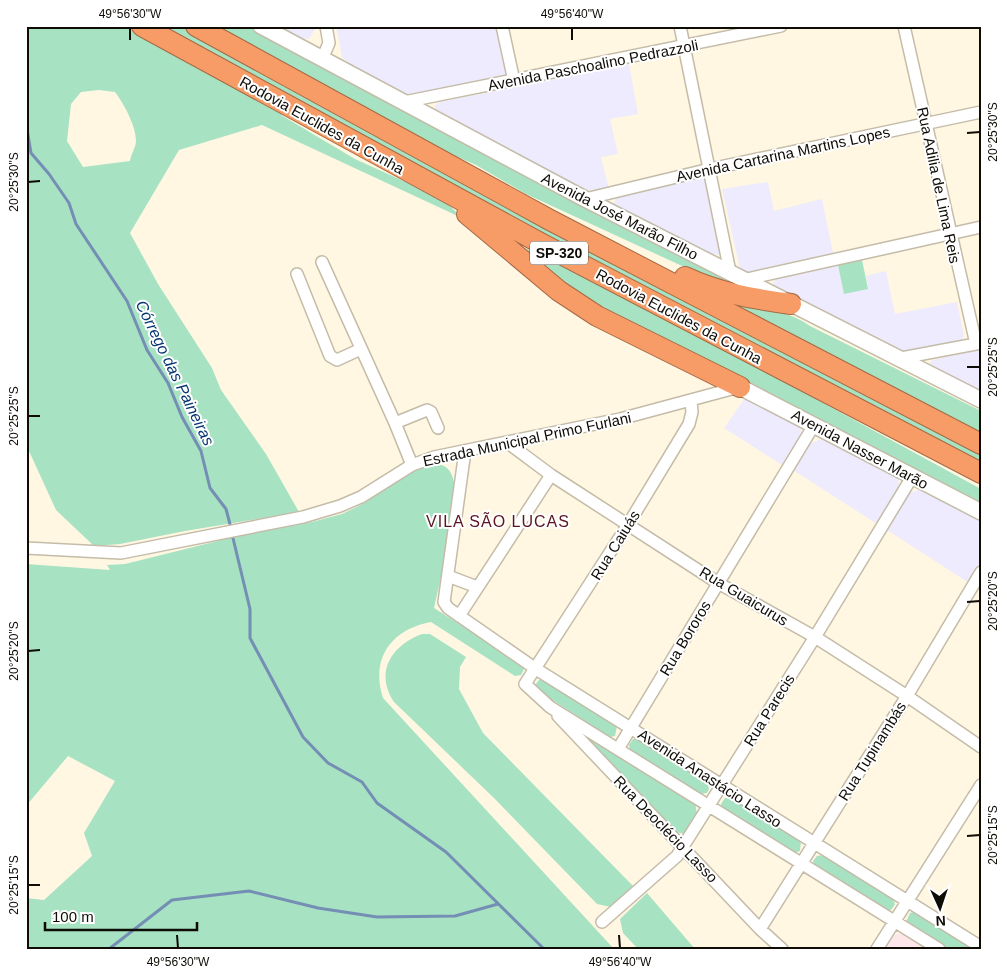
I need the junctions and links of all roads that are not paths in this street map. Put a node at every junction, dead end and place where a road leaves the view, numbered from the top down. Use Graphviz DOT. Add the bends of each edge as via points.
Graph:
graph roads {
  1 [pos="142,26"];
  2 [pos="196,26"];
  3 [pos="261,26"];
  4 [pos="326,26"];
  5 [pos="502,26"];
  6 [pos="680,26"];
  7 [pos="781,26"];
  8 [pos="904,26"];
  9 [pos="684,47"];
  10 [pos="322,59"];
  11 [pos="514,81"];
  12 [pos="404,102"];
  13 [pos="981,112"];
  14 [pos="926,124"];
  15 [pos="710,169"];
  16 [pos="420,178"];
  17 [pos="586,199"];
  18 [pos="981,227"];
  19 [pos="573,231"];
  20 [pos="949,233"];
  21 [pos="322,262"];
  22 [pos="730,272"];
  23 [pos="297,274"];
  24 [pos="747,280"];
  25 [pos="792,304"];
  26 [pos="978,344"];
  27 [pos="361,349"];
  28 [pos="896,359"];
  29 [pos="740,387"];
  30 [pos="981,400"];
  31 [pos="691,401"];
  32 [pos="396,423"];
  33 [pos="814,425"];
  34 [pos="438,428"];
  35 [pos="508,443"];
  36 [pos="981,444"];
  37 [pos="465,451"];
  38 [pos="412,465"];
  39 [pos="981,474"];
  40 [pos="551,475"];
  41 [pos="912,477"];
  42 [pos="981,512"];
  43 [pos="629,523"];
  44 [pos="26,548"];
  45 [pos="981,572"];
  46 [pos="448,576"];
  47 [pos="718,583"];
  48 [pos="477,587"];
  49 [pos="459,616"];
  50 [pos="815,637"];
  51 [pos="536,669"];
  52 [pos="525,684"];
  53 [pos="907,696"];
  54 [pos="550,707"];
  55 [pos="630,727"];
  56 [pos="981,747"];
  57 [pos="618,749"];
  58 [pos="981,785"];
  59 [pos="721,786"];
  60 [pos="710,807"];
  61 [pos="814,844"];
  62 [pos="684,846"];
  63 [pos="803,864"];
  64 [pos="907,901"];
  65 [pos="894,921"];
  66 [pos="602,922"];
  67 [pos="760,929"];
  68 [pos="981,947"];
  69 [pos="782,949"];
  70 [pos="877,949"];
  71 [pos="939,949"];
  1 -- 16 [label="highway, Rodovia Euclides da Cunha / SP-320"];
  2 -- 19 [label="highway, Rodovia Euclides da Cunha / SP-320"];
  3 -- 10 [label="main road, Avenida José Marão Filho"];
  4 -- 10 [label="street" via="330,44"];
  5 -- 11 [label="street"];
  6 -- 9 [label="street"];
  7 -- 9 [label="street, Avenida Paschoalino Pedrazzoli"];
  8 -- 14 [label="street, Rua Adilia de Lima Reis"];
  9 -- 11 [label="street, Avenida Paschoalino Pedrazzoli"];
  9 -- 15 [label="street"];
  10 -- 12 [label="main road, Avenida José Marão Filho"];
  11 -- 12 [label="street, Avenida Paschoalino Pedrazzoli"];
  12 -- 17 [label="main road, Avenida José Marão Filho"];
  13 -- 14 [label="street, Avenida Cartarina Martins Lopes"];
  14 -- 15 [label="street, Avenida Cartarina Martins Lopes"];
  14 -- 20 [label="street, Rua Adilia de Lima Reis"];
  15 -- 17 [label="street, Avenida Cartarina Martins Lopes"];
  15 -- 22 [label="street"];
  16 -- 29 [label="highway" via="559,291 597,316"];
  16 -- 39 [label="highway, Rodovia Euclides da Cunha / SP-320"];
  17 -- 22 [label="main road, Avenida José Marão Filho"];
  18 -- 20 [label="street"];
  19 -- 25 [label="highway" via="724,292"];
  19 -- 36 [label="highway, Rodovia Euclides da Cunha / SP-320"];
  20 -- 24 [label="street"];
  20 -- 26 [label="street, Rua Adilia de Lima Reis"];
  21 -- 27 [label="street"];
  22 -- 24 [label="main road, Avenida José Marão Filho"];
  23 -- 27 [label="street" via="330,356 337,360"];
  24 -- 25 [label="main road, Avenida José Marão Filho"];
  25 -- 28 [label="main road, Avenida José Marão Filho"];
  26 -- 28 [label="street"];
  27 -- 32 [label="street"];
  28 -- 30 [label="main road, Avenida José Marão Filho"];
  29 -- 31 [label="street, Estrada Municipal Primo Furlani"];
  29 -- 33 [label="main road, Avenida Nasser Marão"];
  31 -- 35 [label="street, Estrada Municipal Primo Furlani"];
  31 -- 43 [label="street, Rua Caiuás" via="689,424"];
  32 -- 34 [label="street" via="427,410 432,412"];
  32 -- 38 [label="street"];
  33 -- 41 [label="main road, Avenida Nasser Marão"];
  33 -- 47 [label="street, Rua Bororos"];
  35 -- 37 [label="street, Estrada Municipal Primo Furlani"];
  35 -- 40 [label="street, Rua Guaicurus"];
  37 -- 38 [label="street, Estrada Municipal Primo Furlani"];
  37 -- 46 [label="street"];
  38 -- 44 [label="street, Estrada Municipal Primo Furlani" via="361,497 303,517 121,553"];
  40 -- 43 [label="street, Rua Guaicurus"];
  40 -- 48 [label="street"];
  41 -- 42 [label="main road, Avenida Nasser Marão"];
  41 -- 50 [label="street, Rua Parecis"];
  43 -- 47 [label="street, Rua Guaicurus"];
  43 -- 51 [label="street, Rua Caiuás"];
  45 -- 53 [label="street, Rua Tupinambás"];
  46 -- 48 [label="street"];
  46 -- 49 [label="street, Avenida Anastácio Lasso" via="444,602"];
  47 -- 50 [label="street, Rua Guaicurus"];
  47 -- 55 [label="street, Rua Bororos"];
  48 -- 49 [label="street"];
  49 -- 51 [label="street, Avenida Anastácio Lasso"];
  50 -- 53 [label="street, Rua Guaicurus"];
  50 -- 59 [label="street, Rua Parecis"];
  51 -- 52 [label="street, Rua Caiuás"];
  51 -- 55 [label="street, Avenida Anastácio Lasso"];
  52 -- 54 [label="street, Avenida Anastácio Lasso"];
  53 -- 56 [label="street, Rua Guaicurus"];
  53 -- 61 [label="street, Rua Tupinambás"];
  54 -- 57 [label="street, Avenida Anastácio Lasso"];
  54 -- 62 [label="street, Rua Deoclécio Lasso"];
  55 -- 57 [label="street, Rua Bororos"];
  55 -- 59 [label="street, Avenida Anastácio Lasso"];
  57 -- 60 [label="street, Avenida Anastácio Lasso"];
  58 -- 64 [label="street"];
  59 -- 60 [label="street, Rua Parecis"];
  59 -- 61 [label="street, Avenida Anastácio Lasso"];
  60 -- 62 [label="street, Rua Parecis"];
  60 -- 63 [label="street, Avenida Anastácio Lasso"];
  61 -- 63 [label="street, Rua Tupinambás"];
  61 -- 64 [label="street, Avenida Anastácio Lasso"];
  62 -- 66 [label="street, Rua Parecis" via="677,856"];
  62 -- 67 [label="street, Rua Deoclécio Lasso"];
  63 -- 65 [label="street, Avenida Anastácio Lasso"];
  63 -- 67 [label="street, Rua Tupinambás"];
  64 -- 65 [label="street"];
  64 -- 68 [label="street, Avenida Anastácio Lasso"];
  65 -- 70 [label="street"];
  65 -- 71 [label="street, Avenida Anastácio Lasso"];
  67 -- 69 [label="street, Rua Deoclécio Lasso"];
}
